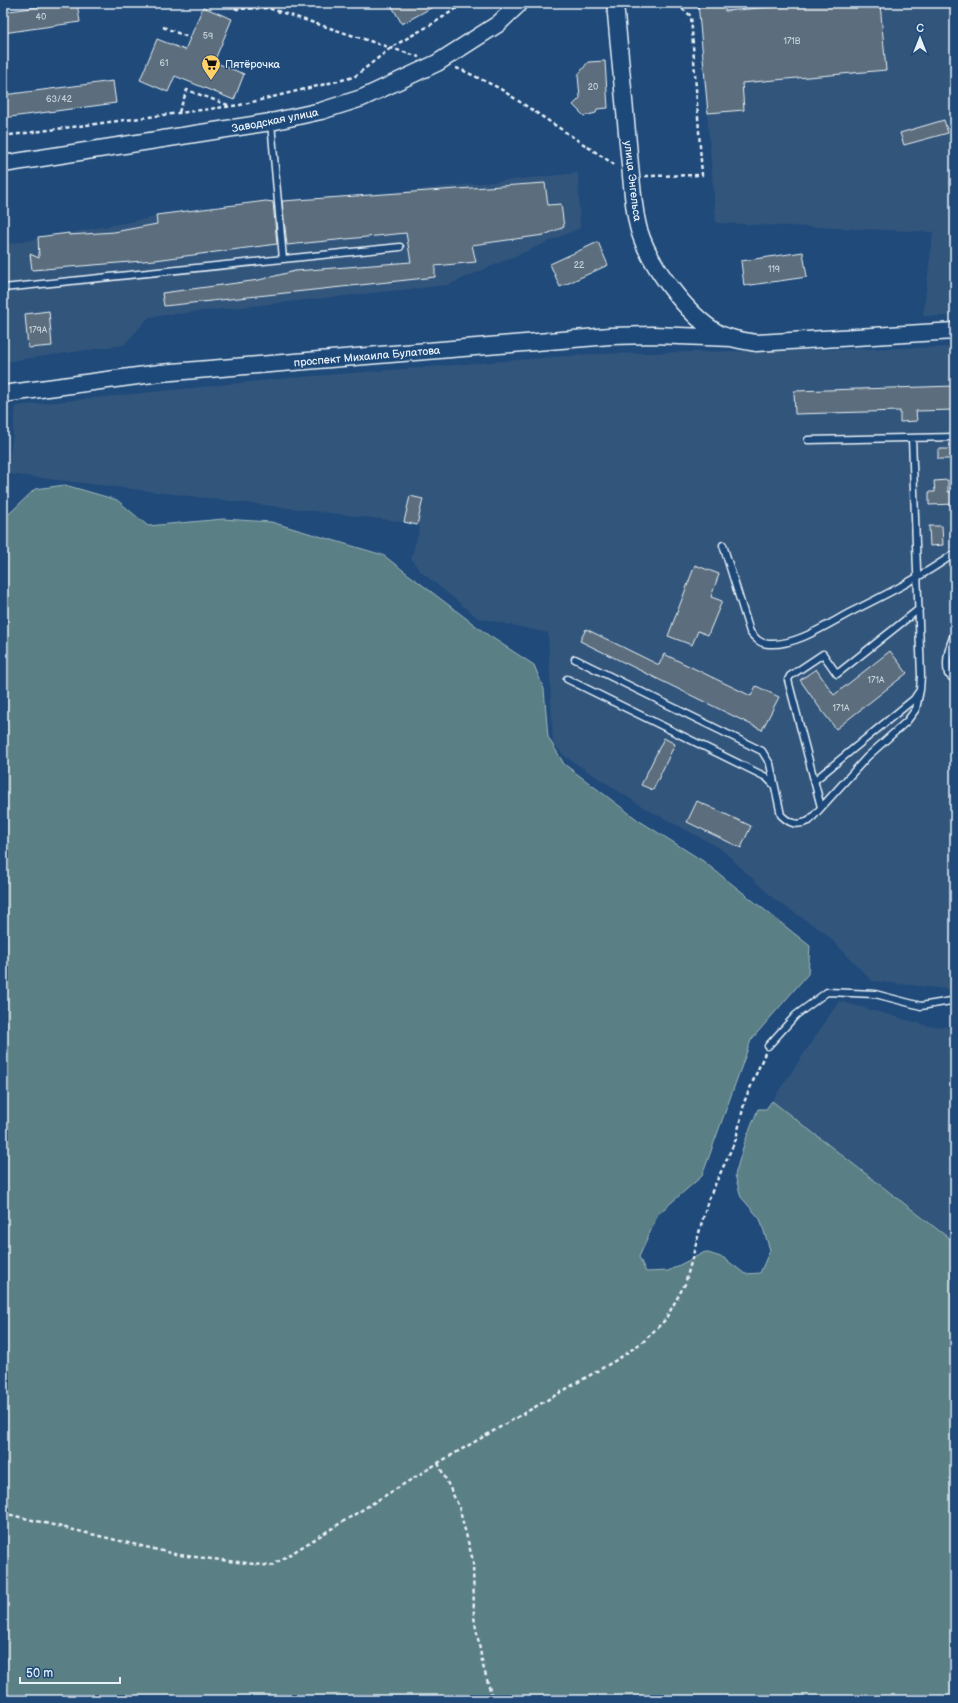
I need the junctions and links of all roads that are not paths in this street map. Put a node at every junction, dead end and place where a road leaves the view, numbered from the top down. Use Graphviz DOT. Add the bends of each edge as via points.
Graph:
graph roads {
  1 [pos="520,3"];
  2 [pos="615,3"];
  3 [pos="271,122"];
  4 [pos="3,164"];
  5 [pos="400,247"];
  6 [pos="283,259"];
  7 [pos="3,288"];
  8 [pos="955,331"];
  9 [pos="732,338"];
  10 [pos="3,394"];
  11 [pos="955,437"];
  12 [pos="912,438"];
  13 [pos="808,440"];
  14 [pos="723,545"];
  15 [pos="955,553"];
  16 [pos="918,577"];
  17 [pos="919,609"];
  18 [pos="955,632"];
  19 [pos="575,659"];
  20 [pos="567,679"];
  21 [pos="955,680"];
  22 [pos="920,690"];
  23 [pos="814,781"];
  24 [pos="774,786"];
  25 [pos="822,807"];
  26 [pos="955,998"];
  27 [pos="768,1046"];
  1 -- 3 [label="street, Заводская улица" via="498,24 437,63 362,98 321,111"];
  2 -- 9 [label="street, улица Энгельса" via="633,197 639,230 654,263 685,303 712,329"];
  3 -- 4 [label="street, Заводская улица"];
  3 -- 6 [label="lane"];
  5 -- 6 [label="lane"];
  6 -- 7 [label="lane"];
  8 -- 9 [label="street, улица Энгельса" via="769,343"];
  9 -- 10 [label="street, проспект Михаила Булатова" via="602,336 160,373"];
  11 -- 12 [label="lane"];
  12 -- 13 [label="lane"];
  12 -- 16 [label="lane"];
  14 -- 16 [label="lane" via="750,632 758,641 769,644 804,637"];
  15 -- 16 [label="lane"];
  16 -- 17 [label="lane"];
  17 -- 22 [label="lane"];
  17 -- 23 [label="lane" via="836,674 823,654 790,676 788,682"];
  18 -- 21 [label="lane" via="946,664 948,674"];
  19 -- 24 [label="lane" via="762,751 770,764"];
  20 -- 24 [label="lane" via="766,777"];
  22 -- 23 [label="lane" via="914,699"];
  22 -- 25 [label="lane" via="916,709 907,720 867,757"];
  23 -- 25 [label="lane"];
  24 -- 25 [label="lane" via="780,815 794,824 809,822"];
  26 -- 27 [label="lane" via="951,1001 921,1006 875,994 827,992 796,1015"];
}
